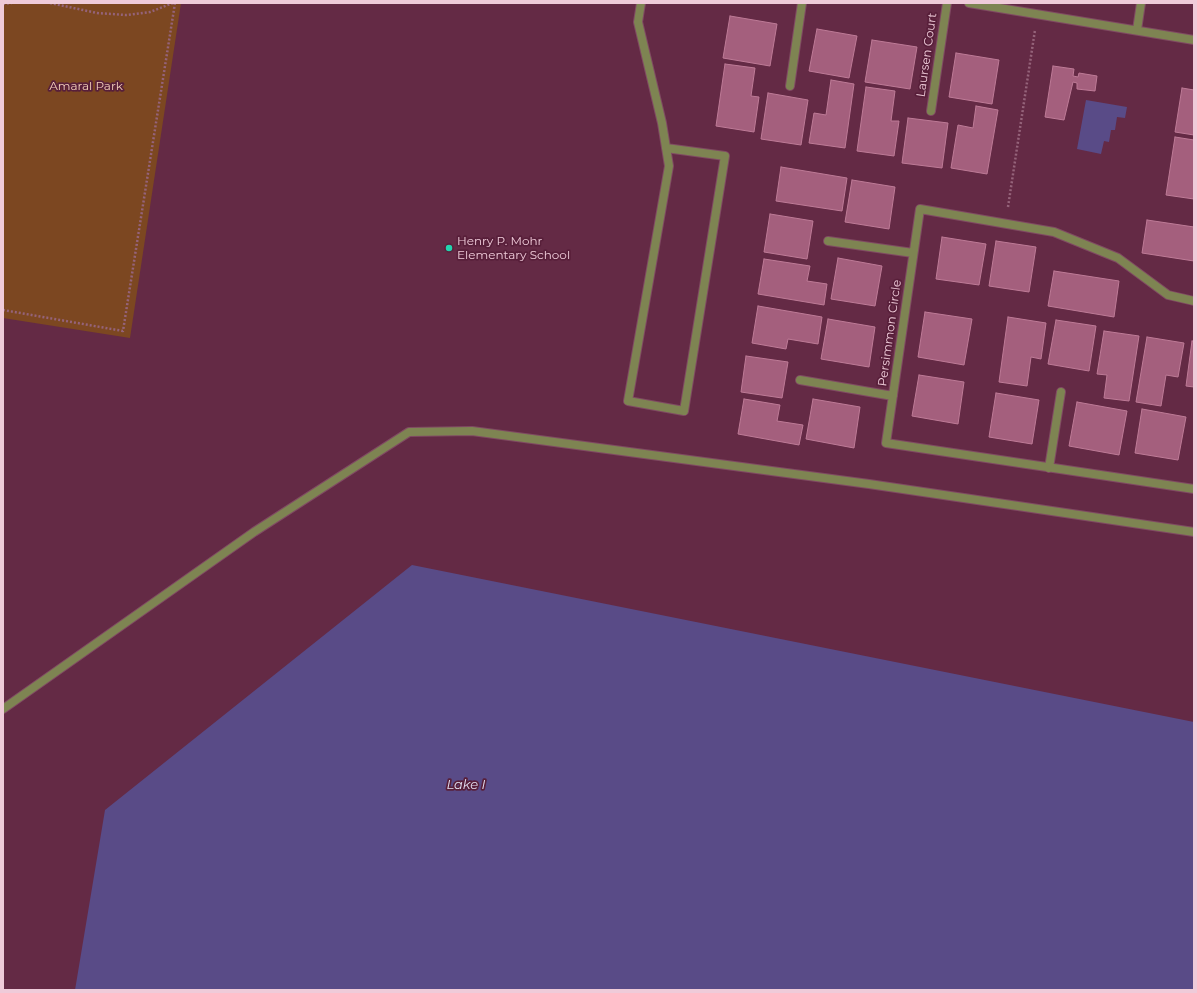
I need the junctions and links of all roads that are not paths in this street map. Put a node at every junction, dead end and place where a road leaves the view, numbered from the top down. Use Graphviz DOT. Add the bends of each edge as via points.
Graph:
graph roads {
  1 [pos="641,3"];
  2 [pos="802,3"];
  3 [pos="946,3"];
  4 [pos="969,3"];
  5 [pos="1141,3"];
  6 [pos="996,5"];
  7 [pos="1137,30"];
  8 [pos="1194,40"];
  9 [pos="790,86"];
  10 [pos="931,111"];
  11 [pos="666,148"];
  12 [pos="828,241"];
  13 [pos="913,253"];
  14 [pos="1194,301"];
  15 [pos="800,380"];
  16 [pos="1061,392"];
  17 [pos="892,396"];
  18 [pos="1050,468"];
  19 [pos="1194,488"];
  20 [pos="1194,532"];
  21 [pos="3,709"];
  1 -- 11 [label="street" via="638,22"];
  2 -- 9 [label="street"];
  3 -- 10 [label="street, Laursen Court"];
  4 -- 6 [label="street"];
  5 -- 7 [label="street"];
  6 -- 7 [label="street"];
  7 -- 8 [label="street"];
  11 -- 11 [label="street" via="669,166 628,401 684,411 725,156"];
  12 -- 13 [label="street"];
  13 -- 14 [label="street, Persimmon Circle" via="920,209 1005,223 1061,234 1118,258 1168,295"];
  13 -- 17 [label="street, Persimmon Circle"];
  15 -- 17 [label="street"];
  16 -- 18 [label="street"];
  17 -- 18 [label="street, Persimmon Circle" via="886,444"];
  18 -- 19 [label="street, Persimmon Circle"];
  20 -- 21 [label="street" via="869,484 480,432 409,432 254,532"];
}
